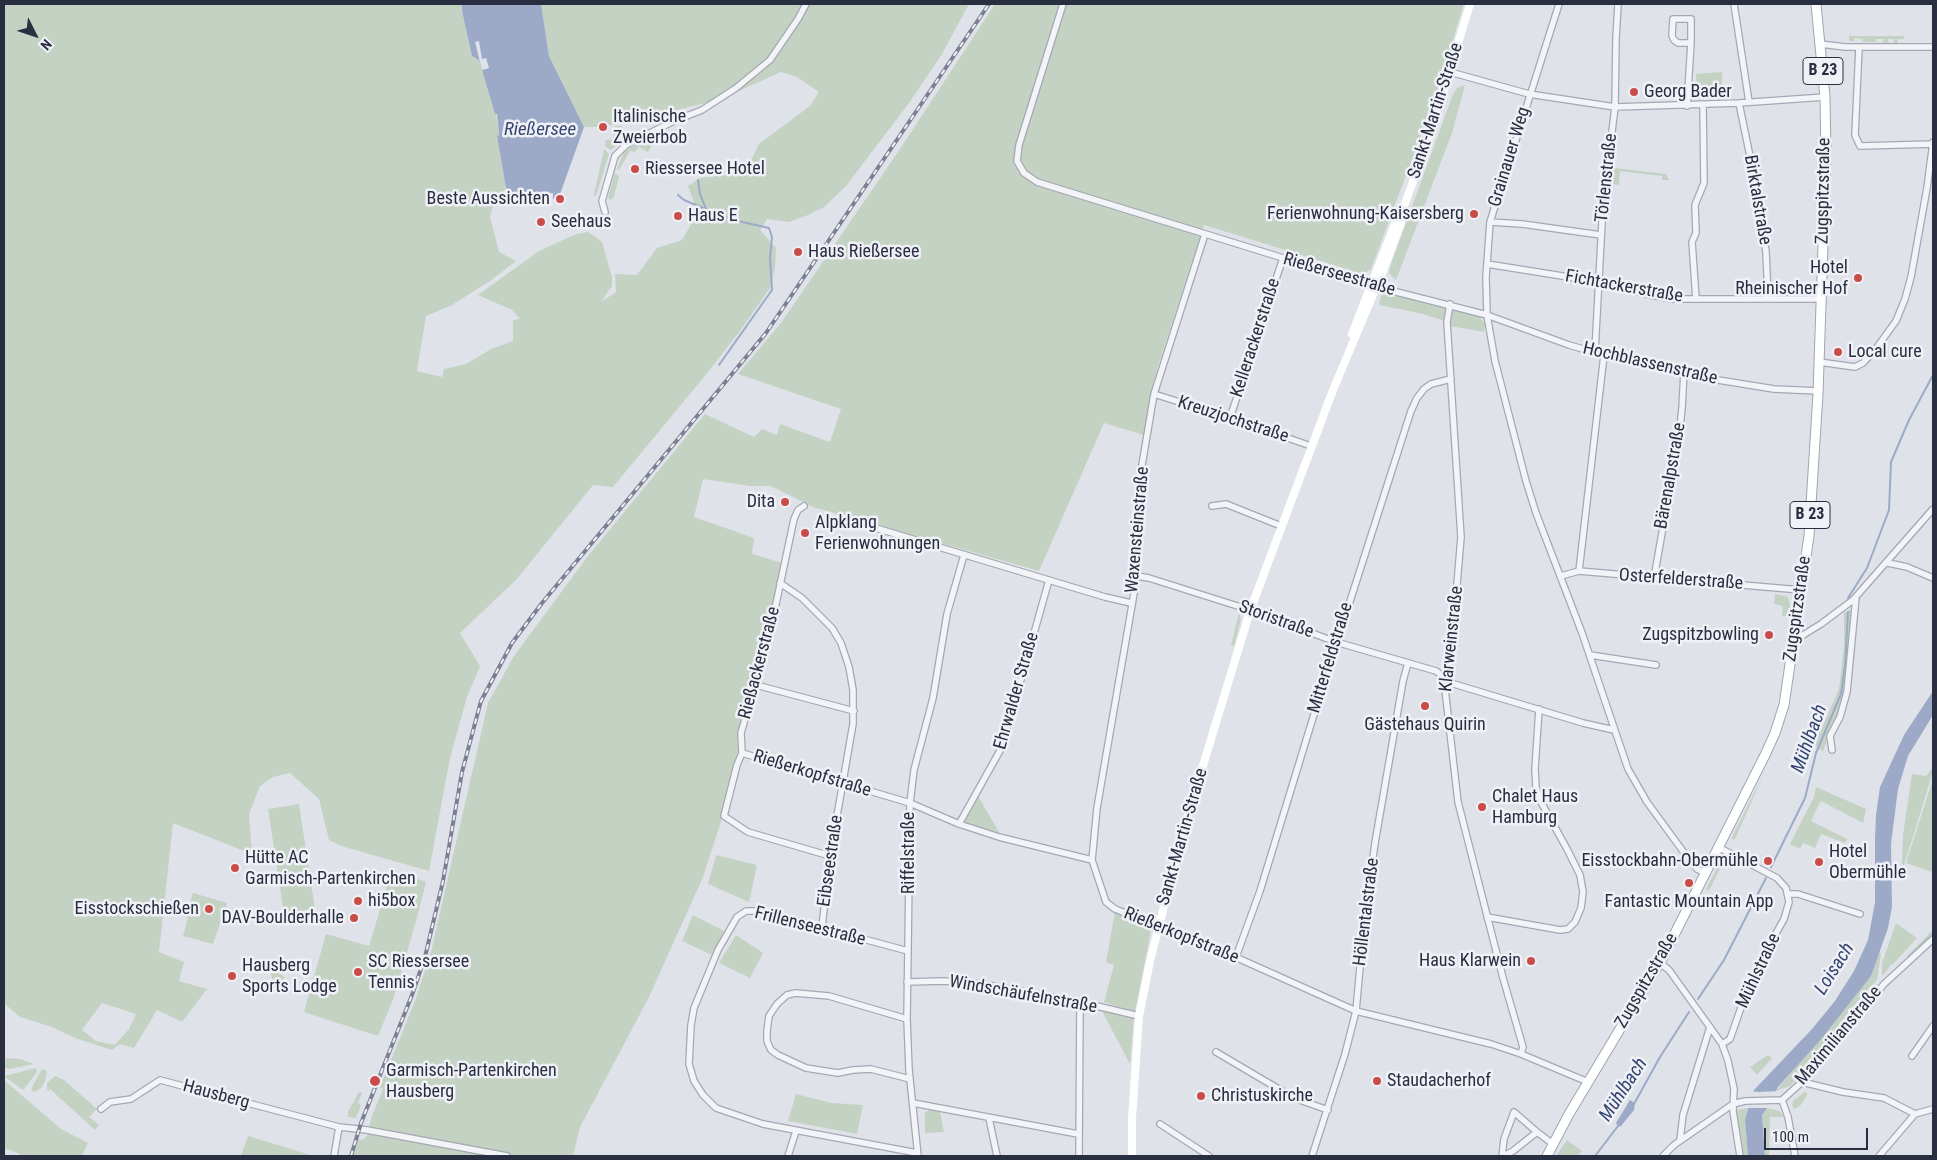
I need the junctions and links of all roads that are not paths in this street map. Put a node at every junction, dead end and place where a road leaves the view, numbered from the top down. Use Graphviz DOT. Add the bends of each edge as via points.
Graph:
graph roads {
  1 [pos="806,4"];
  2 [pos="1062,4"];
  3 [pos="1470,4"];
  4 [pos="1559,4"];
  5 [pos="1618,4"];
  6 [pos="1734,4"];
  7 [pos="1816,4"];
  8 [pos="1690,43"];
  9 [pos="1820,44"];
  10 [pos="1859,46"];
  11 [pos="1933,47"];
  12 [pos="1450,72"];
  13 [pos="1529,94"];
  14 [pos="1825,97"];
  15 [pos="1749,102"];
  16 [pos="1739,103"];
  17 [pos="1703,105"];
  18 [pos="1687,106"];
  19 [pos="1615,107"];
  20 [pos="1933,143"];
  21 [pos="605,212"];
  22 [pos="1490,222"];
  23 [pos="1205,234"];
  24 [pos="1601,236"];
  25 [pos="1283,258"];
  26 [pos="1487,264"];
  27 [pos="1600,282"];
  28 [pos="1374,286"];
  29 [pos="1768,298"];
  30 [pos="1821,298"];
  31 [pos="1696,299"];
  32 [pos="1450,304"];
  33 [pos="1487,315"];
  34 [pos="1595,351"];
  35 [pos="1604,354"];
  36 [pos="1819,362"];
  37 [pos="1684,372"];
  38 [pos="1450,379"];
  39 [pos="1818,391"];
  40 [pos="1154,394"];
  41 [pos="1230,418"];
  42 [pos="1311,446"];
  43 [pos="804,506"];
  44 [pos="1212,506"];
  45 [pos="1933,509"];
  46 [pos="869,526"];
  47 [pos="1281,526"];
  48 [pos="964,555"];
  49 [pos="1888,562"];
  50 [pos="1579,571"];
  51 [pos="1137,576"];
  52 [pos="1561,576"];
  53 [pos="1654,578"];
  54 [pos="1933,578"];
  55 [pos="1049,580"];
  56 [pos="780,583"];
  57 [pos="1801,590"];
  58 [pos="1855,599"];
  59 [pos="1131,603"];
  60 [pos="1250,610"];
  61 [pos="1795,640"];
  62 [pos="1336,642"];
  63 [pos="1590,655"];
  64 [pos="1408,663"];
  65 [pos="1656,665"];
  66 [pos="1445,677"];
  67 [pos="756,685"];
  68 [pos="1540,710"];
  69 [pos="854,711"];
  70 [pos="1614,730"];
  71 [pos="1832,750"];
  72 [pos="742,753"];
  73 [pos="842,784"];
  74 [pos="910,803"];
  75 [pos="960,824"];
  76 [pos="1718,847"];
  77 [pos="830,856"];
  78 [pos="1092,860"];
  79 [pos="1705,873"];
  80 [pos="1788,894"];
  81 [pos="1860,914"];
  82 [pos="1488,917"];
  83 [pos="1158,924"];
  84 [pos="822,928"];
  85 [pos="1933,939"];
  86 [pos="908,951"];
  87 [pos="1236,957"];
  88 [pos="1660,963"];
  89 [pos="907,982"];
  90 [pos="1080,1002"];
  91 [pos="1356,1011"];
  92 [pos="1139,1016"];
  93 [pos="907,1019"];
  94 [pos="1933,1026"];
  95 [pos="1710,1027"];
  96 [pos="1722,1044"];
  97 [pos="1216,1052"];
  98 [pos="1521,1054"];
  99 [pos="1912,1056"];
  100 [pos="910,1079"];
  101 [pos="1588,1082"];
  102 [pos="1802,1082"];
  103 [pos="1782,1100"];
  104 [pos="913,1103"];
  105 [pos="1733,1104"];
  106 [pos="1933,1109"];
  107 [pos="101,1110"];
  108 [pos="1328,1110"];
  109 [pos="1915,1114"];
  110 [pos="989,1118"];
  111 [pos="1160,1124"];
  112 [pos="339,1127"];
  113 [pos="796,1130"];
  114 [pos="1537,1132"];
  115 [pos="1078,1134"];
  116 [pos="1680,1140"];
  117 [pos="1553,1144"];
  118 [pos="918,1154"];
  119 [pos="334,1156"];
  120 [pos="508,1156"];
  121 [pos="788,1156"];
  122 [pos="997,1156"];
  123 [pos="1079,1156"];
  124 [pos="1132,1156"];
  125 [pos="1209,1156"];
  126 [pos="1312,1156"];
  127 [pos="1502,1156"];
  128 [pos="1547,1156"];
  129 [pos="1663,1156"];
  130 [pos="1740,1156"];
  131 [pos="1794,1156"];
  132 [pos="1879,1156"];
  1 -- 21 [label="street" via="770,60 736,88 702,110 626,145 615,156 602,201"];
  2 -- 23 [label="street, Rießerseestraße" via="1019,145 1017,161 1024,174 1037,182"];
  3 -- 12 [label="main road, Sankt-Martin-Straße"];
  4 -- 13 [label="street, Grainauer Weg"];
  5 -- 19 [label="street, Törlenstraße"];
  6 -- 15 [label="street"];
  7 -- 9 [label="main road, Zugspitzstraße / B 23"];
  8 -- 8 [label="street" via="1692,19 1673,18 1674,40"];
  8 -- 18 [label="street"];
  9 -- 10 [label="street"];
  9 -- 14 [label="main road, Zugspitzstraße / B 23"];
  10 -- 11 [label="street"];
  10 -- 20 [label="street" via="1856,135 1860,146"];
  12 -- 13 [label="street"];
  12 -- 28 [label="main road, Sankt-Martin-Straße" via="1400,217 1401,223"];
  13 -- 19 [label="street"];
  13 -- 22 [label="street, Grainauer Weg"];
  14 -- 15 [label="street"];
  14 -- 30 [label="main road, Zugspitzstraße / B 23" via="1826,178"];
  15 -- 16 [label="street"];
  16 -- 17 [label="street"];
  16 -- 29 [label="street, Birktalstraße" via="1759,200"];
  17 -- 18 [label="street"];
  17 -- 31 [label="street" via="1704,183 1695,204 1696,233 1692,242"];
  18 -- 19 [label="street"];
  19 -- 24 [label="street, Törlenstraße"];
  20 -- 36 [label="street" via="1911,278 1896,321 1863,363 1855,367"];
  22 -- 24 [label="street"];
  22 -- 26 [label="street, Grainauer Weg"];
  23 -- 25 [label="street, Rießerseestraße"];
  23 -- 40 [label="street, Waxensteinstraße"];
  24 -- 27 [label="street, Törlenstraße"];
  25 -- 28 [label="street, Rießerseestraße"];
  25 -- 41 [label="street, Kellerackerstraße"];
  26 -- 27 [label="street, Fichtackerstraße"];
  26 -- 33 [label="street, Grainauer Weg"];
  27 -- 31 [label="street, Fichtackerstraße" via="1650,295"];
  27 -- 34 [label="street, Törlenstraße"];
  28 -- 32 [label="street, Rießerseestraße"];
  28 -- 42 [label="main road, Sankt-Martin-Straße"];
  29 -- 30 [label="street, Fichtackerstraße"];
  29 -- 31 [label="street, Fichtackerstraße"];
  30 -- 36 [label="main road, Zugspitzstraße / B 23"];
  32 -- 33 [label="street, Rießerseestraße"];
  32 -- 38 [label="street, Klarweinstraße"];
  33 -- 34 [label="street, Hochblassenstraße" via="1569,345"];
  33 -- 52 [label="street" via="1495,360 1526,481"];
  34 -- 35 [label="street, Hochblassenstraße"];
  35 -- 37 [label="street, Hochblassenstraße"];
  35 -- 50 [label="street"];
  36 -- 39 [label="main road, Zugspitzstraße / B 23"];
  37 -- 39 [label="street, Hochblassenstraße" via="1774,390"];
  37 -- 53 [label="street, Bärenalpstraße" via="1679,437"];
  38 -- 62 [label="street, Mitterfeldstraße" via="1431,384 1417,398"];
  38 -- 66 [label="street, Klarweinstraße" via="1461,537"];
  39 -- 57 [label="main road, Zugspitzstraße / B 23" via="1809,536"];
  40 -- 41 [label="street, Kreuzjochstraße"];
  40 -- 51 [label="street, Waxensteinstraße" via="1142,465"];
  41 -- 42 [label="street, Kreuzjochstraße"];
  42 -- 47 [label="main road, Sankt-Martin-Straße"];
  43 -- 56 [label="street, Rießackerstraße" via="794,519"];
  44 -- 47 [label="street" via="1226,504"];
  45 -- 49 [label="street"];
  46 -- 48 [label="street"];
  47 -- 60 [label="main road, Sankt-Martin-Straße"];
  48 -- 55 [label="street"];
  48 -- 74 [label="street, Riffelstraße" via="947,614"];
  49 -- 54 [label="street"];
  49 -- 58 [label="street"];
  50 -- 52 [label="street, Osterfelderstraße"];
  50 -- 53 [label="street, Osterfelderstraße"];
  51 -- 59 [label="street, Waxensteinstraße"];
  51 -- 60 [label="street, Storistraße"];
  52 -- 63 [label="street"];
  53 -- 57 [label="street, Osterfelderstraße"];
  55 -- 59 [label="street"];
  55 -- 75 [label="street, Ehrwalder Straße" via="1002,748"];
  56 -- 67 [label="street, Rießackerstraße"];
  56 -- 69 [label="street, Eibseestraße" via="819,613 841,643 849,667"];
  57 -- 61 [label="main road, Zugspitzstraße / B 23"];
  58 -- 61 [label="street"];
  58 -- 71 [label="street" via="1847,692 1830,736"];
  59 -- 78 [label="street, Waxensteinstraße" via="1097,808"];
  60 -- 62 [label="street, Storistraße"];
  60 -- 83 [label="main road, Sankt-Martin-Straße"];
  61 -- 76 [label="main road, Zugspitzstraße / B 23" via="1784,705 1775,733"];
  62 -- 64 [label="street, Storistraße"];
  62 -- 87 [label="street, Mitterfeldstraße" via="1260,891"];
  63 -- 65 [label="street"];
  63 -- 70 [label="street"];
  64 -- 66 [label="street, Storistraße" via="1436,670"];
  64 -- 91 [label="street, Höllentalstraße" via="1402,681 1374,853"];
  66 -- 68 [label="street, Storistraße" via="1454,684"];
  66 -- 82 [label="street, Klarweinstraße" via="1458,802"];
  67 -- 69 [label="street"];
  67 -- 72 [label="street, Rießackerstraße" via="741,733"];
  68 -- 70 [label="street, Storistraße"];
  68 -- 82 [label="street" via="1536,787 1580,875 1581,908 1575,922 1568,929 1560,930"];
  69 -- 73 [label="street, Eibseestraße"];
  70 -- 79 [label="street" via="1628,769 1647,802 1696,869"];
  72 -- 73 [label="street, Rießerkopfstraße"];
  72 -- 77 [label="street, Rießackerstraße" via="724,816 748,832"];
  73 -- 74 [label="street, Rießerkopfstraße"];
  73 -- 77 [label="street, Eibseestraße"];
  74 -- 75 [label="street, Rießerkopfstraße"];
  74 -- 86 [label="street, Riffelstraße"];
  75 -- 78 [label="street, Rießerkopfstraße"];
  76 -- 79 [label="main road, Zugspitzstraße / B 23"];
  76 -- 80 [label="street" via="1769,872 1782,882"];
  77 -- 84 [label="street, Eibseestraße"];
  78 -- 83 [label="street, Rießerkopfstraße" via="1106,902 1115,909"];
  79 -- 88 [label="main road, Zugspitzstraße / B 23"];
  80 -- 81 [label="street" via="1798,894"];
  80 -- 96 [label="street, Mühlstraße" via="1786,915 1752,980 1730,1039"];
  82 -- 98 [label="street, Klarweinstraße" via="1523,1047"];
  83 -- 87 [label="street, Rießerkopfstraße"];
  83 -- 92 [label="main road, Sankt-Martin-Straße"];
  84 -- 86 [label="street, Frillenseestraße"];
  84 -- 113 [label="street, Frillenseestraße" via="759,911 746,911 737,917 718,950 694,1008 691,1025 689,1064 703,1095 716,1108"];
  85 -- 102 [label="street, Maximilianstraße" via="1884,984"];
  86 -- 89 [label="street, Riffelstraße"];
  87 -- 91 [label="street, Rießerkopfstraße"];
  88 -- 95 [label="street" via="1669,970"];
  88 -- 101 [label="main road, Zugspitzstraße / B 23"];
  89 -- 90 [label="street, Windschäufelnstraße" via="971,982"];
  89 -- 93 [label="street, Riffelstraße"];
  90 -- 92 [label="street, Windschäufelnstraße"];
  90 -- 115 [label="street"];
  91 -- 98 [label="street, Rießerkopfstraße"];
  91 -- 108 [label="street, Höllentalstraße"];
  92 -- 124 [label="main road, Sankt-Martin-Straße"];
  93 -- 100 [label="street, Riffelstraße"];
  93 -- 100 [label="street" via="829,996 796,993 777,1004 769,1016 766,1031 771,1050 806,1068 838,1073 871,1069"];
  94 -- 99 [label="street"];
  95 -- 96 [label="street"];
  95 -- 116 [label="street" via="1686,1107"];
  96 -- 105 [label="street" via="1734,1089"];
  97 -- 108 [label="street" via="1294,1098"];
  98 -- 101 [label="street, Rießerkopfstraße"];
  100 -- 104 [label="street, Riffelstraße"];
  101 -- 117 [label="main road, Zugspitzstraße / B 23"];
  102 -- 103 [label="street, Maximilianstraße"];
  102 -- 109 [label="street" via="1884,1098"];
  103 -- 105 [label="street, Maximilianstraße"];
  103 -- 131 [label="street"];
  104 -- 110 [label="street"];
  104 -- 118 [label="street, Riffelstraße"];
  105 -- 116 [label="street"];
  105 -- 130 [label="street"];
  106 -- 109 [label="street"];
  107 -- 112 [label="street, Hausberg" via="110,1102 131,1099 160,1080"];
  108 -- 126 [label="street, Höllentalstraße"];
  109 -- 132 [label="street"];
  110 -- 115 [label="street"];
  110 -- 122 [label="street"];
  111 -- 125 [label="street"];
  112 -- 119 [label="street"];
  112 -- 120 [label="street, Hausberg"];
  113 -- 118 [label="street, Frillenseestraße"];
  113 -- 121 [label="street"];
  114 -- 117 [label="street"];
  114 -- 127 [label="street"];
  114 -- 127 [label="street" via="1514,1112 1504,1139"];
  115 -- 123 [label="street"];
  116 -- 129 [label="street"];
  117 -- 128 [label="main road, Zugspitzstraße / B 23"];
}
